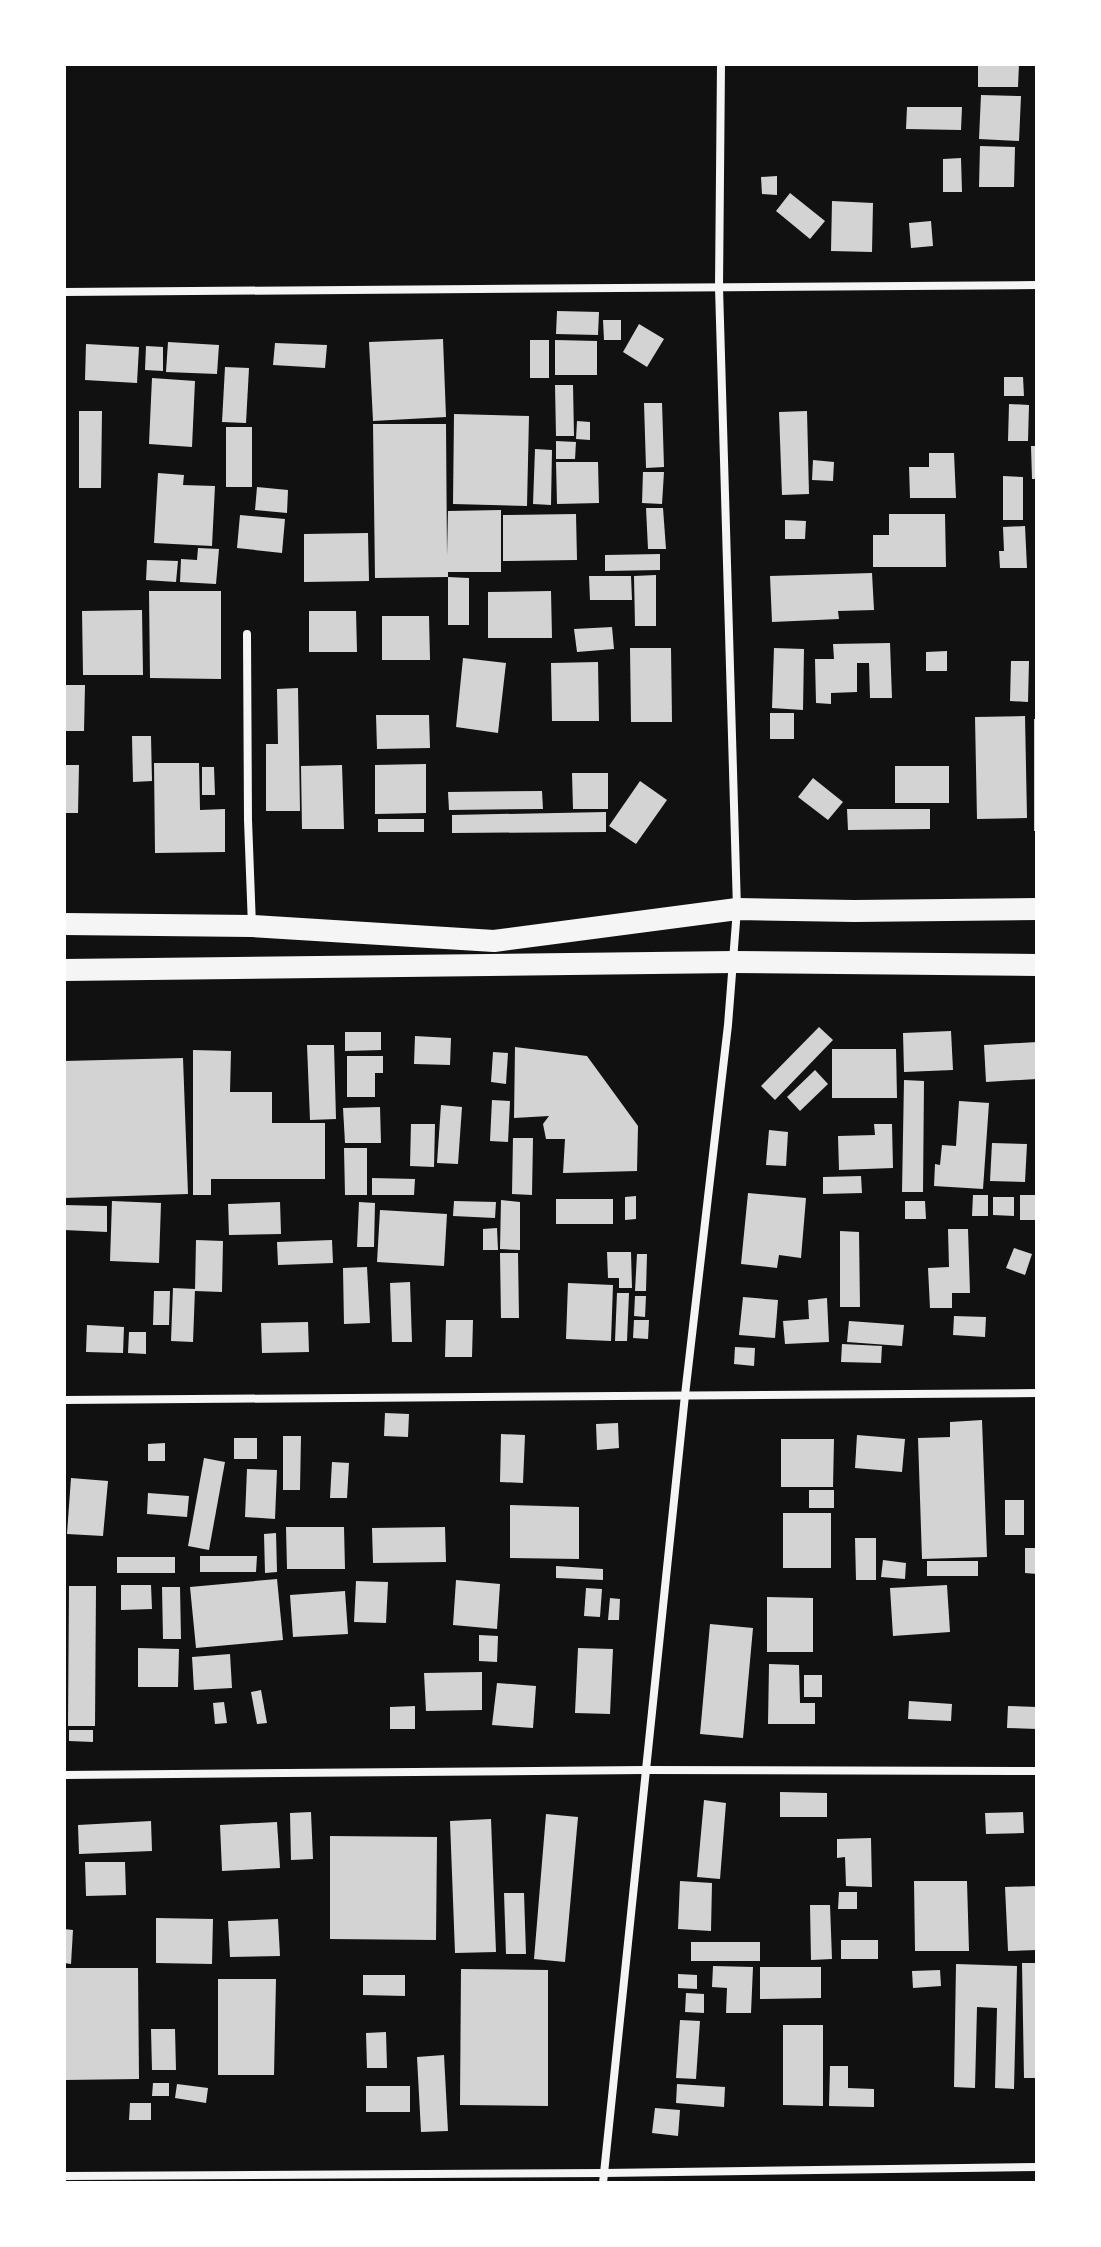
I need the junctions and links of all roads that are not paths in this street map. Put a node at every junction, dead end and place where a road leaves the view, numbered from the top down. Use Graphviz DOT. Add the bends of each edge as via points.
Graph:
graph roads {
  1 [pos="721,64"];
  2 [pos="1037,285"];
  3 [pos="719,287"];
  4 [pos="64,292"];
  5 [pos="247,634"];
  6 [pos="737,909"];
  7 [pos="1037,909"];
  8 [pos="64,924"];
  9 [pos="252,926"];
  10 [pos="734,962"];
  11 [pos="1037,965"];
  12 [pos="64,970"];
  13 [pos="1037,1393"];
  14 [pos="685,1395"];
  15 [pos="64,1400"];
  16 [pos="645,1770"];
  17 [pos="1037,1771"];
  18 [pos="64,1775"];
  19 [pos="1037,2167"];
  20 [pos="64,2176"];
  21 [pos="603,2178"];
  1 -- 3 [label="street"];
  2 -- 3 [label="street"];
  3 -- 4 [label="street"];
  3 -- 6 [label="street"];
  5 -- 9 [label="street"];
  6 -- 7 [label="highway"];
  6 -- 9 [label="highway" via="494,941"];
  6 -- 10 [label="street"];
  8 -- 9 [label="highway"];
  10 -- 11 [label="highway"];
  10 -- 12 [label="highway"];
  10 -- 14 [label="street"];
  13 -- 14 [label="street"];
  14 -- 15 [label="street"];
  14 -- 16 [label="street"];
  16 -- 17 [label="street"];
  16 -- 18 [label="street"];
  16 -- 21 [label="street"];
  19 -- 21 [label="street"];
  20 -- 21 [label="street"];
}
